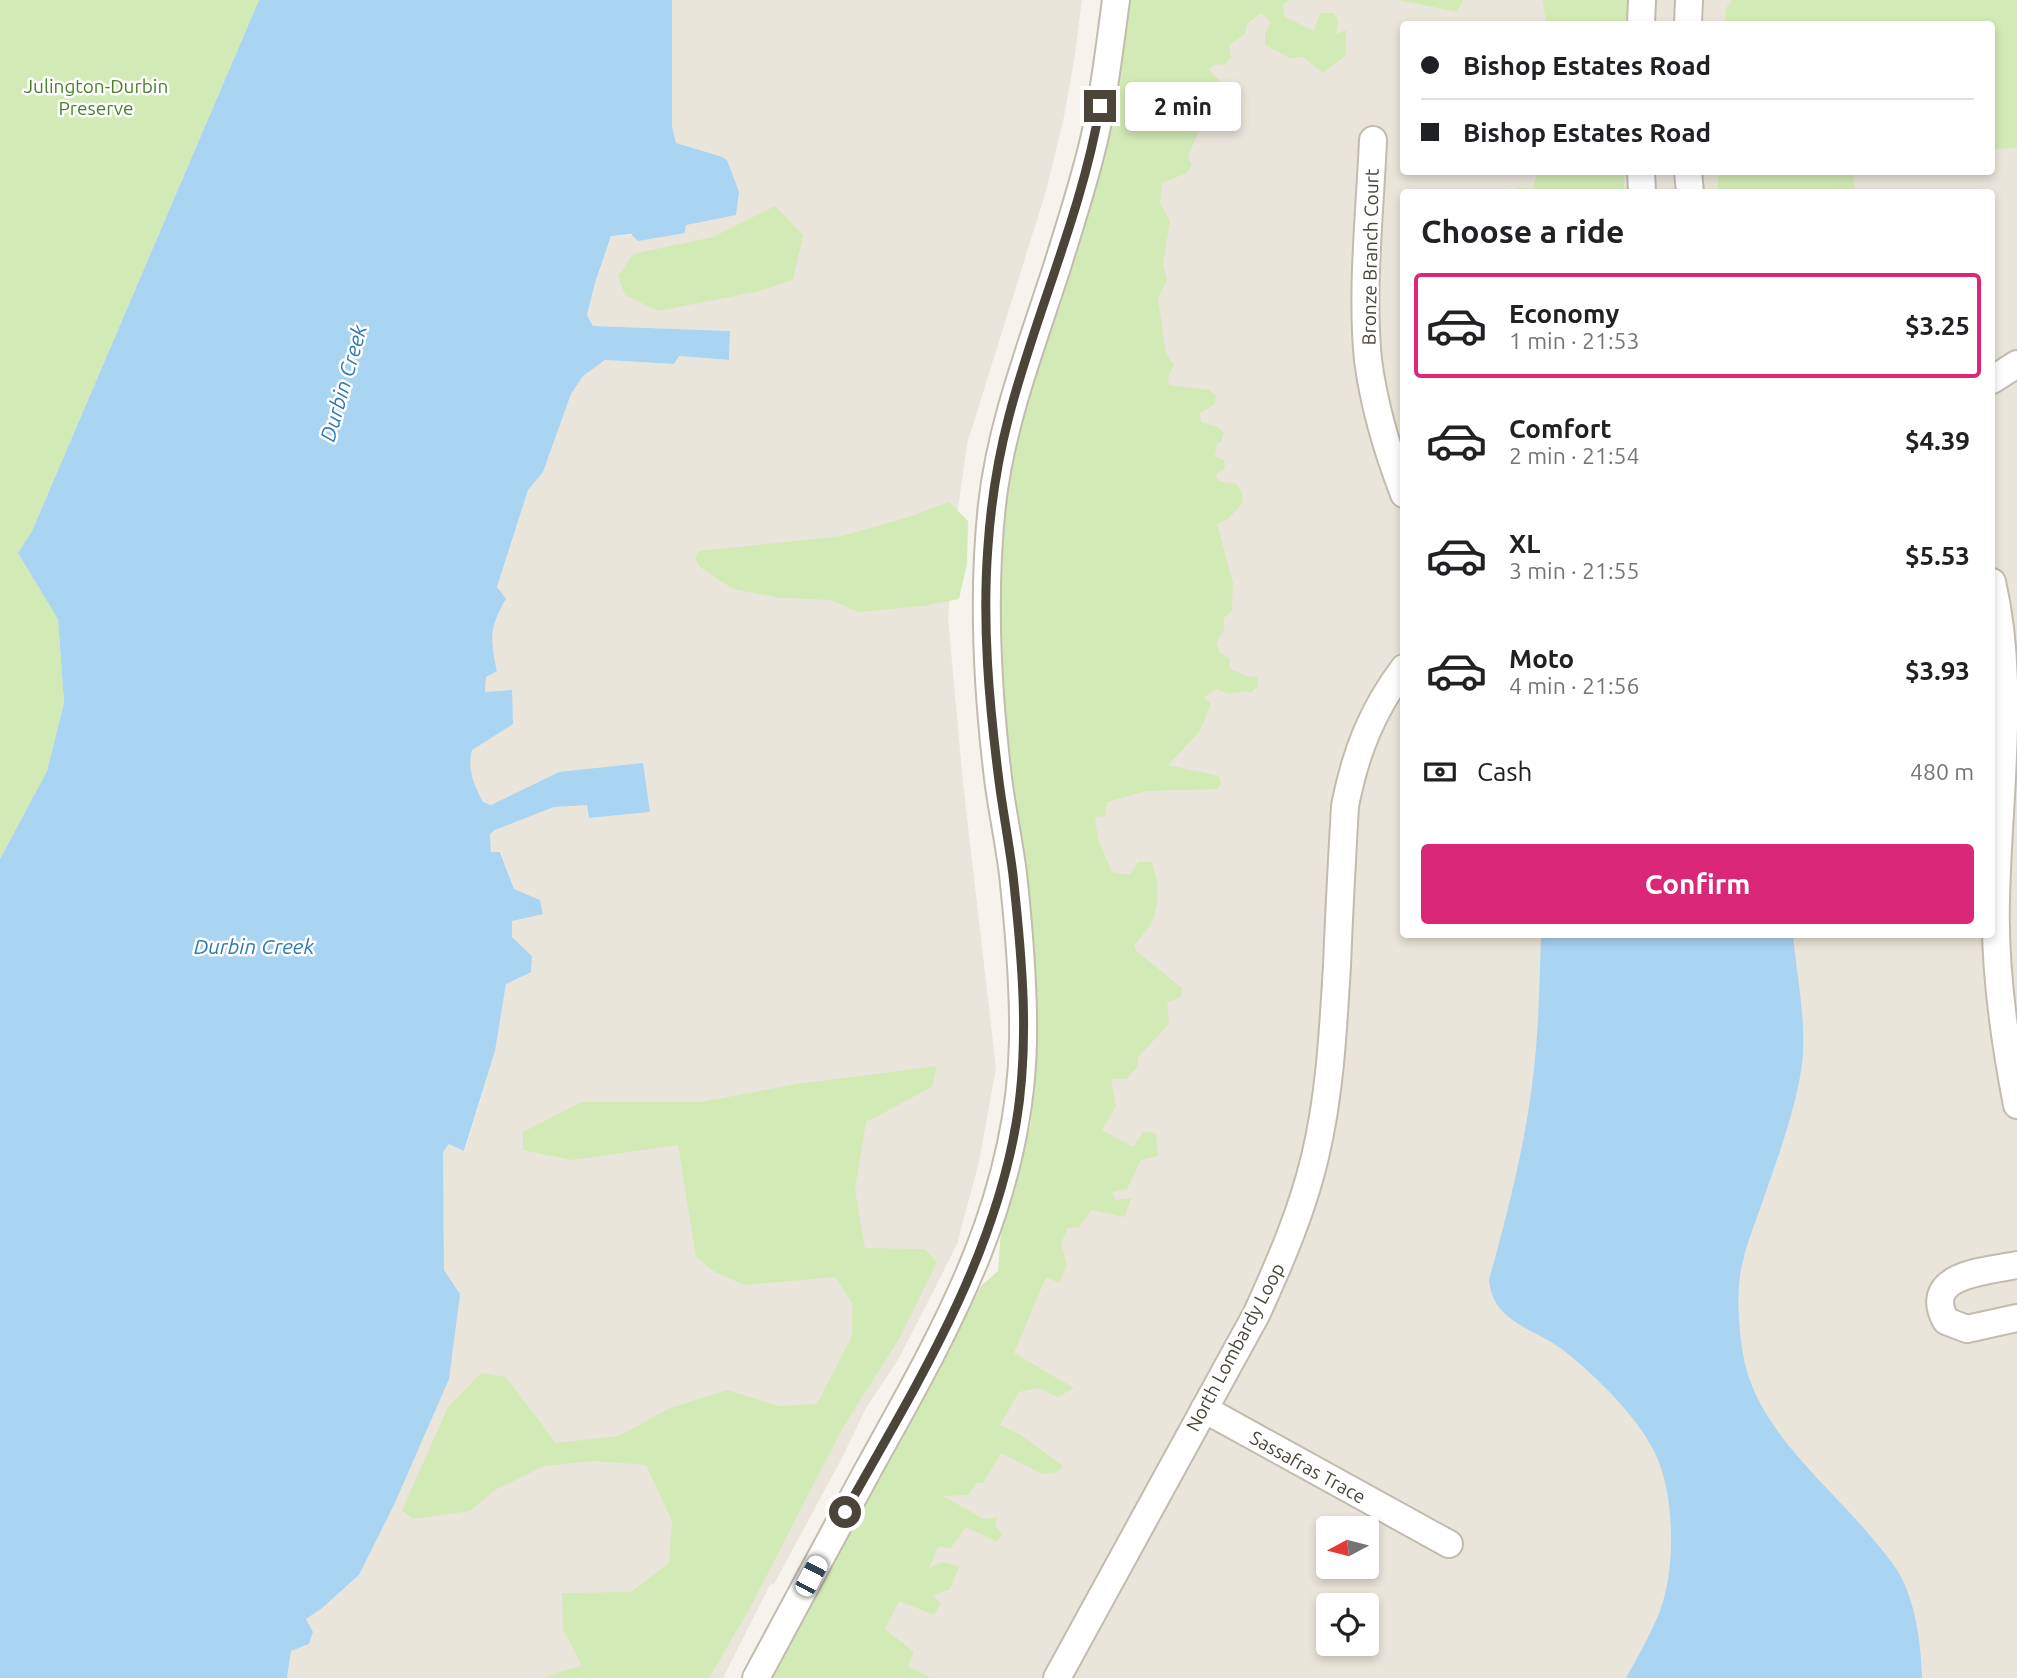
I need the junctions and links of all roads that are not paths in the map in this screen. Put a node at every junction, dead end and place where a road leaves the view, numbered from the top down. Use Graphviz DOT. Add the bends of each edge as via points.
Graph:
graph roads {
  1 [pos="1116,0"];
  2 [pos="1642,0"];
  3 [pos="1689,0"];
  4 [pos="1642,21"];
  5 [pos="1688,21"];
  6 [pos="1373,140"];
  7 [pos="2017,364"];
  8 [pos="1995,378"];
  9 [pos="1400,483"];
  10 [pos="1995,596"];
  11 [pos="1400,674"];
  12 [pos="2017,1105"];
  13 [pos="2017,1265"];
  14 [pos="2017,1318"];
  15 [pos="1203,1409"];
  16 [pos="1450,1544"];
  17 [pos="756,1678"];
  18 [pos="1057,1678"];
  1 -- 17 [label="street" via="1095,133 1009,414 988,547 985,615 991,705 1021,969 1023,1044 1016,1125 991,1224 969,1279"];
  2 -- 4 [label="street"];
  3 -- 5 [label="street"];
  6 -- 9 [label="street, Bronze Branch Court" via="1368,358 1375,403"];
  7 -- 8 [label="street"];
  10 -- 12 [label="street" via="2004,664 1997,956"];
  11 -- 15 [label="street, North Lombardy Loop" via="1364,735 1345,806 1332,1049 1315,1158 1280,1263"];
  13 -- 14 [label="street" via="1960,1277 1940,1296 1945,1321 1967,1329"];
  15 -- 16 [label="street, Sassafras Trace"];
  15 -- 18 [label="street, North Lombardy Loop"];
}
